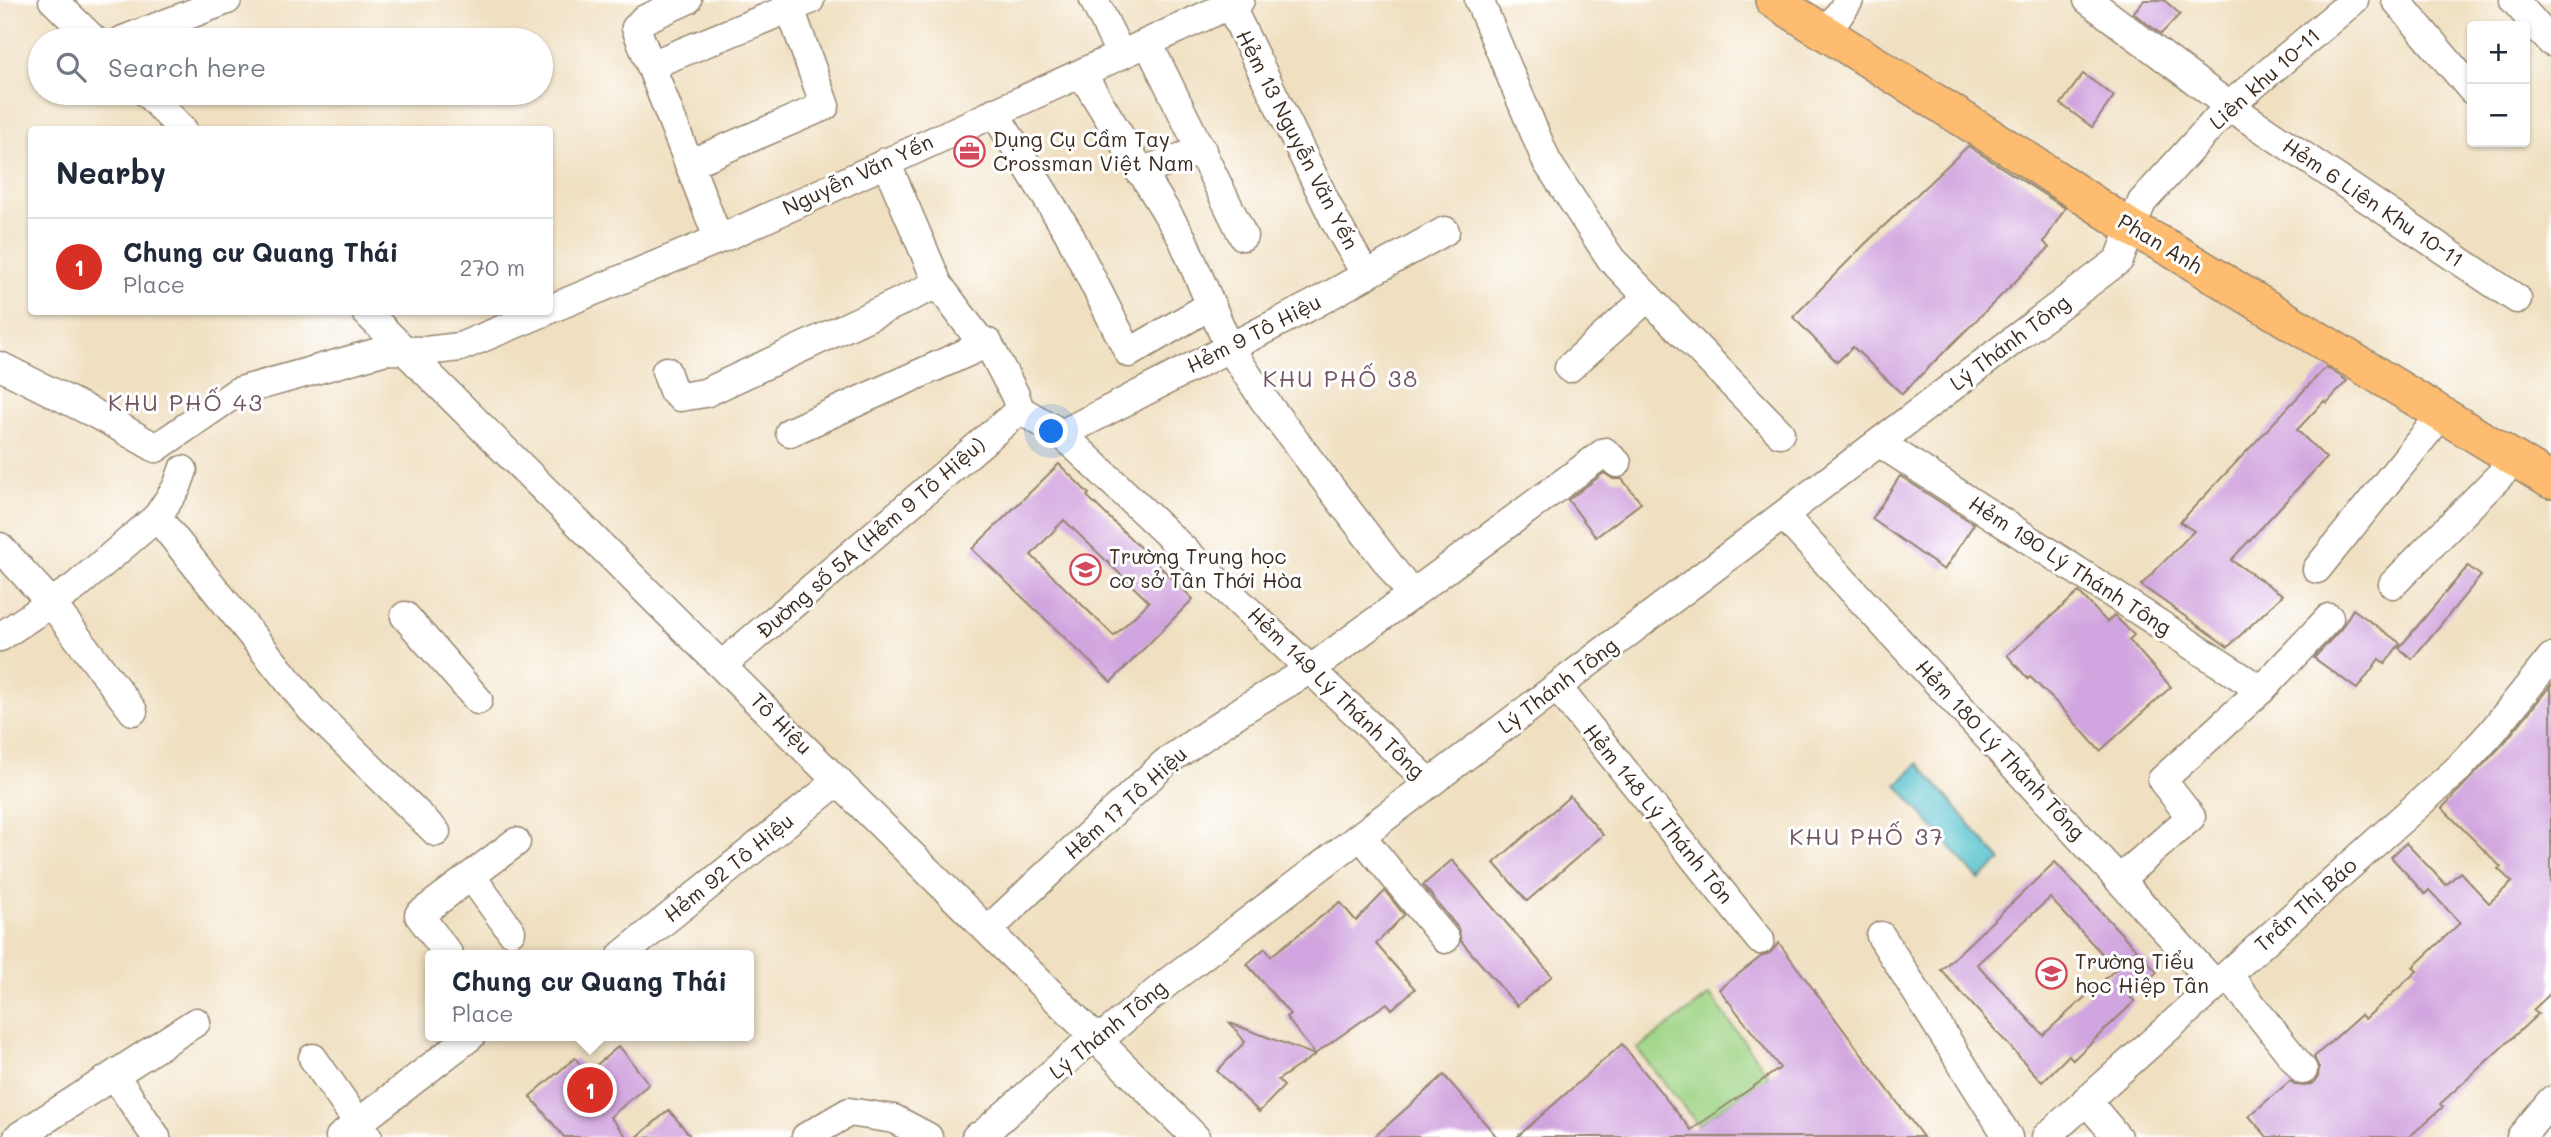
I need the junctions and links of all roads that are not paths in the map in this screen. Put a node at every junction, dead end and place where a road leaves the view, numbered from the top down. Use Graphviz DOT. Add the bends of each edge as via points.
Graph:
graph roads {
  1 [pos="54,0"];
  2 [pos="227,0"];
  3 [pos="687,0"];
  4 [pos="1094,0"];
  5 [pos="1479,0"];
  6 [pos="1773,0"];
  7 [pos="1849,0"];
  8 [pos="2088,0"];
  9 [pos="2354,0"];
  10 [pos="2396,0"];
  11 [pos="2514,0"];
  12 [pos="1235,2"];
  13 [pos="795,3"];
  14 [pos="82,28"];
  15 [pos="154,28"];
  16 [pos="1826,34"];
  17 [pos="2551,42"];
  18 [pos="1148,43"];
  19 [pos="1121,55"];
  20 [pos="650,65"];
  21 [pos="1082,74"];
  22 [pos="2467,84"];
  23 [pos="159,105"];
  24 [pos="2229,106"];
  25 [pos="994,111"];
  26 [pos="179,126"];
  27 [pos="1202,150"];
  28 [pos="886,162"];
  29 [pos="689,164"];
  30 [pos="1140,172"];
  31 [pos="2133,229"];
  32 [pos="1445,231"];
  33 [pos="1243,236"];
  34 [pos="718,238"];
  35 [pos="1366,275"];
  36 [pos="938,284"];
  37 [pos="1648,297"];
  38 [pos="2517,299"];
  39 [pos="1211,304"];
  40 [pos="553,308"];
  41 [pos="369,315"];
  42 [pos="537,315"];
  43 [pos="988,343"];
  44 [pos="1229,347"];
  45 [pos="405,350"];
  46 [pos="0,366"];
  47 [pos="1569,368"];
  48 [pos="666,371"];
  49 [pos="1020,410"];
  50 [pos="2441,415"];
  51 [pos="790,432"];
  52 [pos="1780,433"];
  53 [pos="1062,434"];
  54 [pos="1880,443"];
  55 [pos="2515,460"];
  56 [pos="1617,463"];
  57 [pos="183,470"];
  58 [pos="2551,481"];
  59 [pos="1784,516"];
  60 [pos="157,517"];
  61 [pos="0,547"];
  62 [pos="2317,569"];
  63 [pos="2393,584"];
  64 [pos="1412,595"];
  65 [pos="52,604"];
  66 [pos="405,616"];
  67 [pos="2329,618"];
  68 [pos="0,637"];
  69 [pos="2551,658"];
  70 [pos="722,665"];
  71 [pos="1311,669"];
  72 [pos="1558,687"];
  73 [pos="2261,690"];
  74 [pos="478,700"];
  75 [pos="132,712"];
  76 [pos="838,781"];
  77 [pos="1430,783"];
  78 [pos="436,832"];
  79 [pos="1361,836"];
  80 [pos="516,842"];
  81 [pos="471,876"];
  82 [pos="2119,880"];
  83 [pos="988,930"];
  84 [pos="511,931"];
  85 [pos="1881,936"];
  86 [pos="1445,939"];
  87 [pos="1759,940"];
  88 [pos="445,950"];
  89 [pos="628,950"];
  90 [pos="2222,980"];
  91 [pos="196,1022"];
  92 [pos="1096,1038"];
  93 [pos="465,1041"];
  94 [pos="313,1058"];
  95 [pos="2303,1070"];
  96 [pos="115,1076"];
  97 [pos="2087,1100"];
  98 [pos="2551,1101"];
  99 [pos="0,1131"];
  100 [pos="355,1132"];
  101 [pos="34,1133"];
  102 [pos="11,1137"];
  103 [pos="156,1137"];
  104 [pos="806,1137"];
  105 [pos="928,1137"];
  106 [pos="976,1137"];
  107 [pos="1195,1137"];
  108 [pos="2008,1137"];
  109 [pos="2046,1137"];
  110 [pos="2117,1137"];
  111 [pos="2521,1137"];
  1 -- 14 [label="street"];
  2 -- 15 [label="street"];
  3 -- 20 [label="street" via="638,24"];
  4 -- 19 [label="street"];
  5 -- 37 [label="street" via="1547,162 1611,259"];
  6 -- 16 [label="main road, Phan Anh"];
  7 -- 16 [label="street"];
  8 -- 24 [label="street, Hẻm 6 Liên Khu 10-11"];
  9 -- 24 [label="street, Liên khu 10-11"];
  10 -- 22 [label="street"];
  11 -- 17 [label="street"];
  12 -- 18 [label="street, Nguyễn Văn Yến"];
  12 -- 35 [label="street, Hẻm 13 Nguyễn Văn Yến" via="1335,221"];
  13 -- 20 [label="street"];
  13 -- 29 [label="street" via="825,106"];
  16 -- 31 [label="main road, Phan Anh"];
  18 -- 19 [label="street, Nguyễn Văn Yến"];
  18 -- 27 [label="street"];
  19 -- 21 [label="street, Nguyễn Văn Yến"];
  20 -- 29 [label="street"];
  21 -- 25 [label="street, Nguyễn Văn Yến"];
  21 -- 30 [label="street"];
  23 -- 26 [label="street"];
  24 -- 31 [label="street, Liên khu 10-11" via="2142,202"];
  24 -- 38 [label="street, Hẻm 6 Liên Khu 10-11"];
  25 -- 28 [label="street, Nguyễn Văn Yến"];
  25 -- 39 [label="street" via="1068,232 1129,353"];
  27 -- 30 [label="street"];
  27 -- 33 [label="street"];
  28 -- 34 [label="street, Nguyễn Văn Yến"];
  28 -- 36 [label="street"];
  29 -- 34 [label="street"];
  30 -- 39 [label="street" via="1182,238"];
  31 -- 50 [label="main road, Phan Anh"];
  31 -- 54 [label="street, Lý Thánh Tông" via="2119,260"];
  32 -- 35 [label="street, Hẻm 9 Tô Hiệu"];
  34 -- 40 [label="street, Nguyễn Văn Yến"];
  35 -- 44 [label="street, Hẻm 9 Tô Hiệu"];
  36 -- 43 [label="street" via="978,338"];
  36 -- 48 [label="street" via="705,393 680,397"];
  37 -- 47 [label="street"];
  37 -- 52 [label="street"];
  39 -- 44 [label="street"];
  41 -- 45 [label="street, Tô Hiệu"];
  42 -- 45 [label="street" via="460,347"];
  43 -- 49 [label="street"];
  43 -- 51 [label="street"];
  44 -- 53 [label="street, Hẻm 9 Tô Hiệu"];
  44 -- 64 [label="street"];
  45 -- 46 [label="street" via="386,349 237,392 156,447"];
  45 -- 70 [label="street, Tô Hiệu"];
  49 -- 53 [label="street, Hẻm 149 Lý Thánh Tông"];
  49 -- 70 [label="street, Đường số 5A (Hẻm 9 Tô Hiệu)"];
  50 -- 55 [label="main road, Phan Anh"];
  50 -- 62 [label="street"];
  53 -- 71 [label="street, Hẻm 149 Lý Thánh Tông"];
  54 -- 59 [label="street, Lý Thánh Tông"];
  54 -- 73 [label="street, Hẻm 190 Lý Thánh Tông"];
  55 -- 58 [label="main road, Phan Anh"];
  55 -- 63 [label="street"];
  56 -- 64 [label="street, Hẻm 17 Tô Hiệu" via="1605,452"];
  57 -- 60 [label="street"];
  59 -- 72 [label="street, Lý Thánh Tông"];
  59 -- 82 [label="street, Hẻm 180 Lý Thánh Tông"];
  60 -- 65 [label="street"];
  60 -- 78 [label="street" via="311,709"];
  61 -- 65 [label="street"];
  64 -- 71 [label="street, Hẻm 17 Tô Hiệu"];
  65 -- 68 [label="street"];
  65 -- 75 [label="street"];
  66 -- 74 [label="street"];
  67 -- 73 [label="street"];
  69 -- 90 [label="street, Trần Thị Báo" via="2459,768"];
  70 -- 76 [label="street, Tô Hiệu"];
  71 -- 77 [label="street, Hẻm 149 Lý Thánh Tông"];
  71 -- 83 [label="street, Hẻm 17 Tô Hiệu" via="1166,762"];
  72 -- 77 [label="street, Lý Thánh Tông"];
  72 -- 87 [label="street, Hẻm 148 Lý Thánh Tôn"];
  73 -- 82 [label="street" via="2162,780 2191,817"];
  76 -- 83 [label="street, Tô Hiệu"];
  76 -- 89 [label="street, Hẻm 92 Tô Hiệu"];
  77 -- 79 [label="street, Lý Thánh Tông"];
  79 -- 86 [label="street"];
  79 -- 92 [label="street, Lý Thánh Tông"];
  80 -- 81 [label="street"];
  81 -- 84 [label="street"];
  81 -- 88 [label="street" via="419,915"];
  82 -- 90 [label="street, Hẻm 180 Lý Thánh Tông"];
  83 -- 92 [label="street, Tô Hiệu"];
  85 -- 108 [label="street"];
  90 -- 95 [label="street, Hẻm 180 Lý Thánh Tông"];
  90 -- 97 [label="street, Trần Thị Báo"];
  91 -- 96 [label="street"];
  92 -- 106 [label="street, Lý Thánh Tông"];
  92 -- 107 [label="street, Tô Hiệu"];
  93 -- 100 [label="street"];
  94 -- 100 [label="street"];
  96 -- 101 [label="street"];
  96 -- 103 [label="street"];
  97 -- 109 [label="street, Trần Thị Báo"];
  97 -- 110 [label="street"];
  98 -- 111 [label="street"];
  99 -- 102 [label="street"];
  104 -- 105 [label="street" via="849,1111 894,1119"];
}
